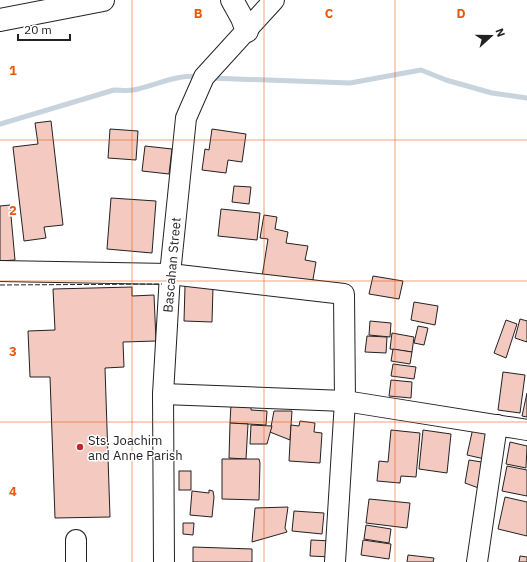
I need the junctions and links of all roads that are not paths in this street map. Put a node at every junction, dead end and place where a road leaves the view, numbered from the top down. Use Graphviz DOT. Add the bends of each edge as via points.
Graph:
graph roads {
  1 [pos="103,0"];
  2 [pos="232,0"];
  3 [pos="274,0"];
  4 [pos="0,20"];
  5 [pos="247,31"];
  6 [pos="0,271"];
  7 [pos="170,274"];
  8 [pos="163,394"];
  9 [pos="345,401"];
  10 [pos="497,425"];
  11 [pos="527,430"];
  12 [pos="76,540"];
  13 [pos="76,562"];
  14 [pos="164,562"];
  15 [pos="335,562"];
  16 [pos="477,562"];
  1 -- 4 [label="main road"];
  2 -- 5 [label="main road"];
  3 -- 5 [label="street, Bascahan Street"];
  5 -- 7 [label="street, Bascahan Street" via="204,77 186,118"];
  6 -- 7 [label="street"];
  7 -- 8 [label="street, Bascahan Street"];
  7 -- 9 [label="street" via="344,294"];
  8 -- 9 [label="street"];
  8 -- 14 [label="street, Bascahan Street"];
  9 -- 10 [label="street"];
  9 -- 15 [label="street"];
  10 -- 11 [label="street"];
  10 -- 16 [label="street"];
  12 -- 13 [label="street"];
}
